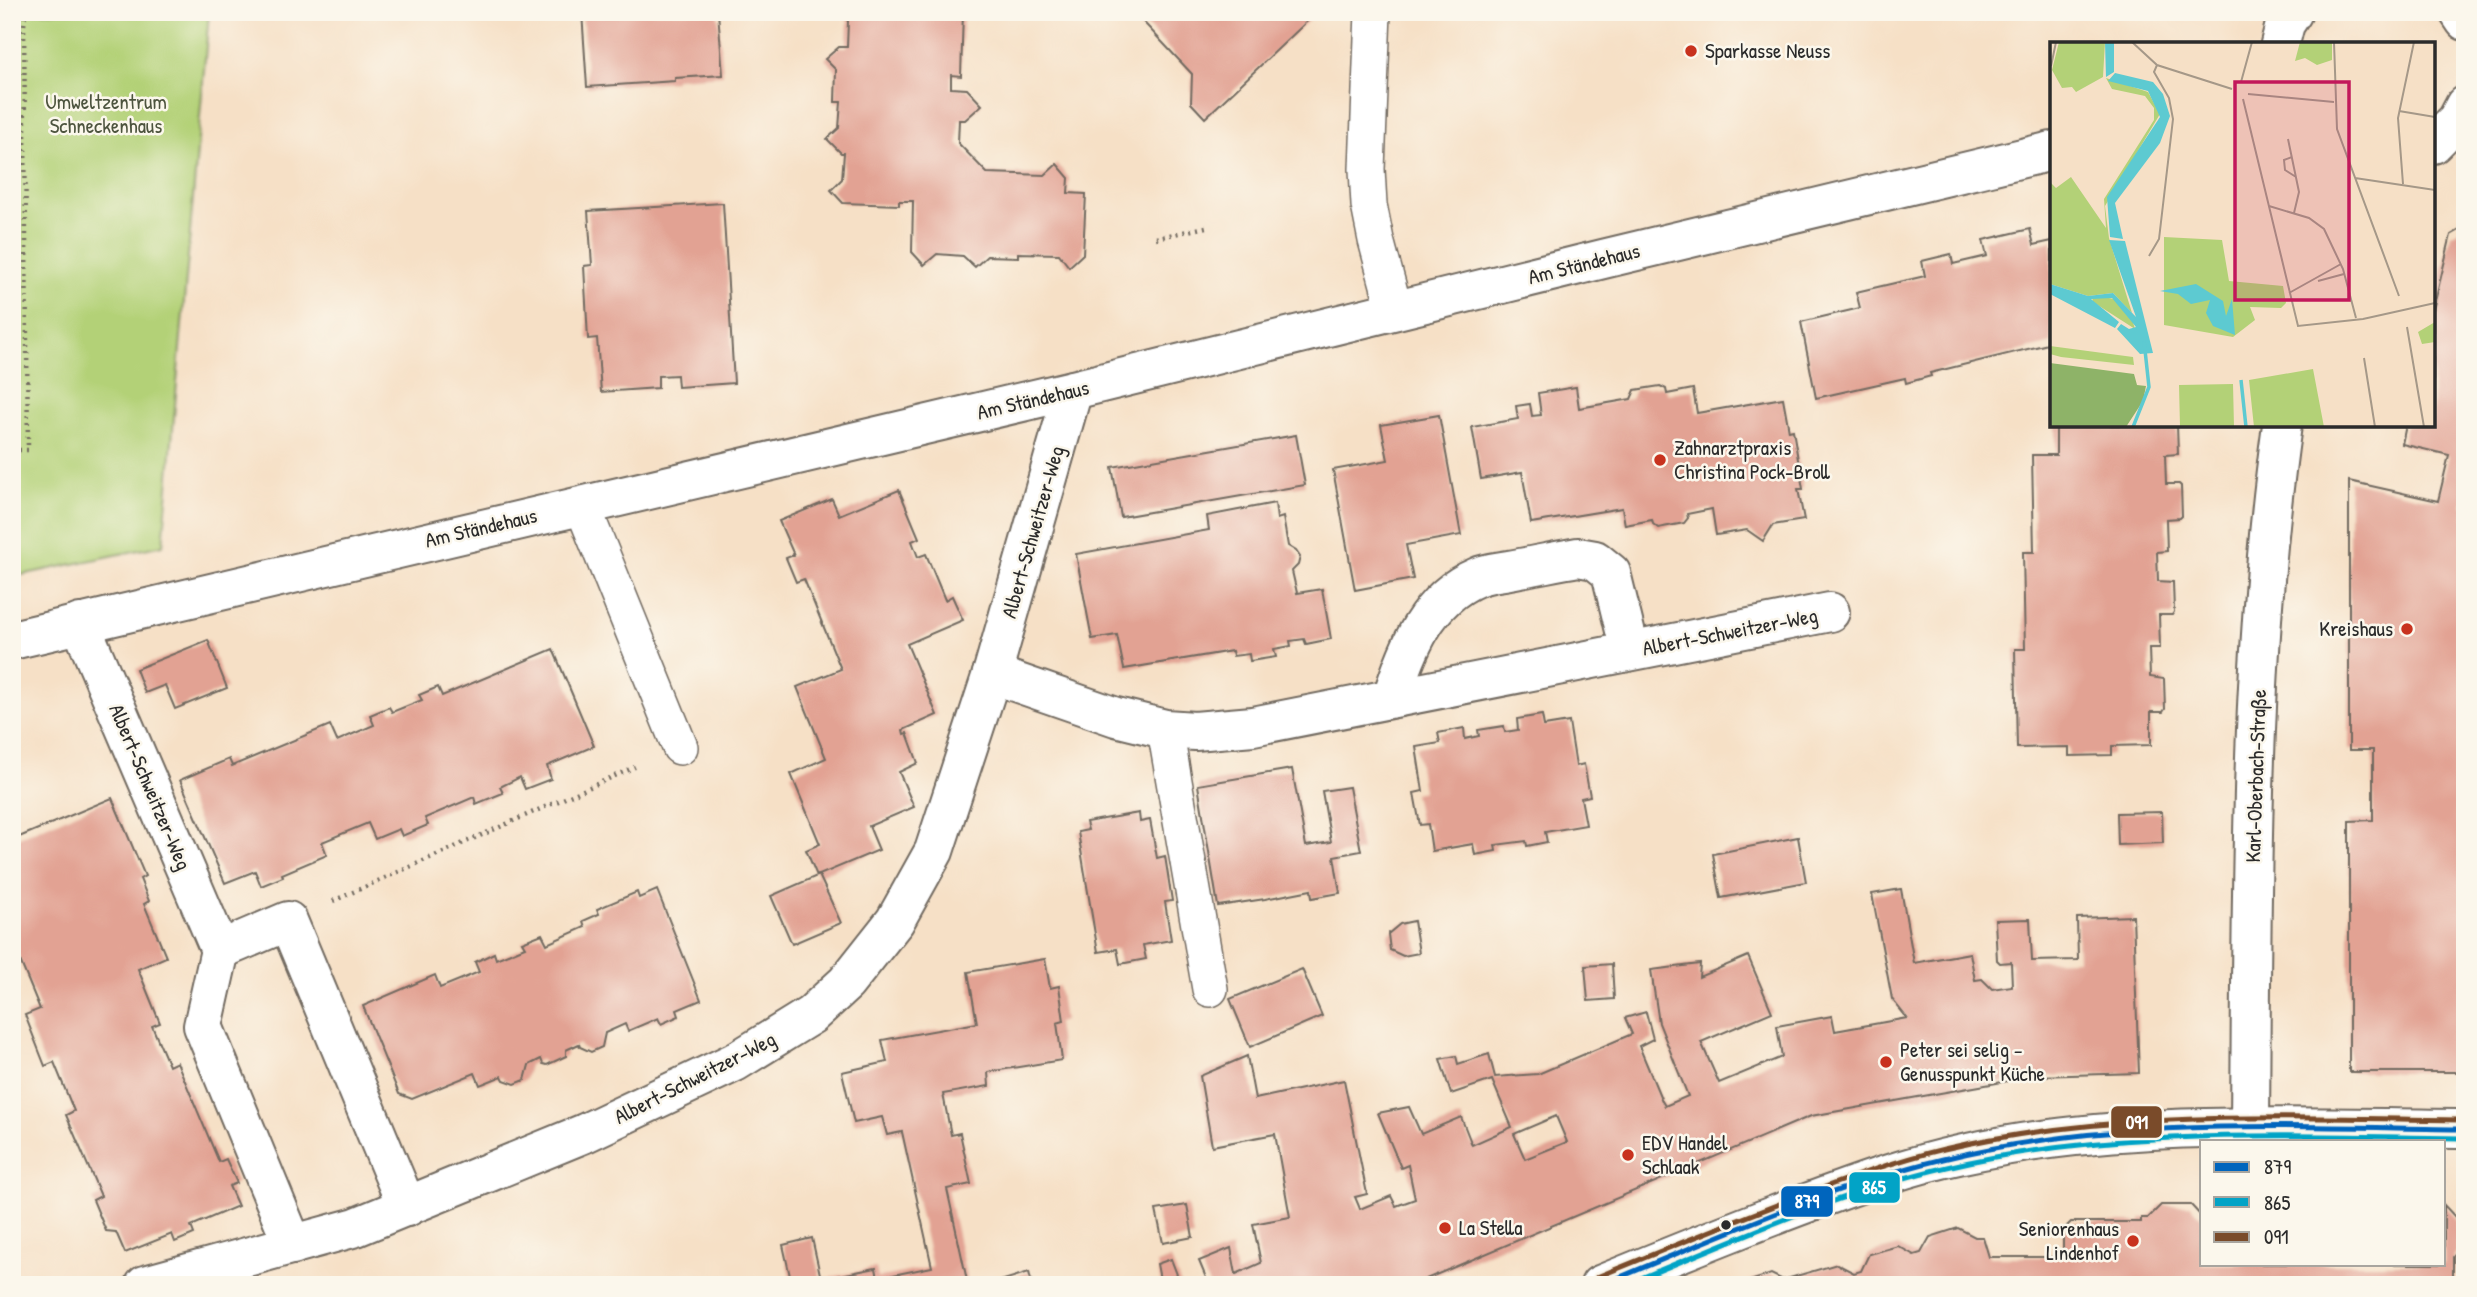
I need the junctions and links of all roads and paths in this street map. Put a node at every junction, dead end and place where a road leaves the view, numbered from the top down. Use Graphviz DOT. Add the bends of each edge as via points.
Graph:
graph roads {
  1 [pos="24,12"];
  2 [pos="1373,12"];
  3 [pos="2292,12"];
  4 [pos="2459,12"];
  5 [pos="2465,21"];
  6 [pos="12,27"];
  7 [pos="24,27"];
  8 [pos="2280,42"];
  9 [pos="2465,105"];
  10 [pos="2435,142"];
  11 [pos="2050,152"];
  12 [pos="1206,227"];
  13 [pos="1156,239"];
  14 [pos="1395,311"];
  15 [pos="1073,390"];
  16 [pos="2282,427"];
  17 [pos="12,450"];
  18 [pos="582,505"];
  19 [pos="1830,612"];
  20 [pos="80,624"];
  21 [pos="12,640"];
  22 [pos="1630,651"];
  23 [pos="992,674"];
  24 [pos="1392,698"];
  25 [pos="1165,729"];
  26 [pos="680,747"];
  27 [pos="288,921"];
  28 [pos="220,950"];
  29 [pos="1210,989"];
  30 [pos="2250,1128"];
  31 [pos="2465,1129"];
  32 [pos="407,1207"];
  33 [pos="293,1245"];
  34 [pos="145,1285"];
  35 [pos="1600,1285"];
  1 -- 7 [label="path"];
  2 -- 14 [label="lane" via="1369,205"];
  3 -- 8 [label="street"];
  4 -- 5 [label="street"];
  6 -- 7 [label="path"];
  7 -- 17 [label="path" via="28,450"];
  9 -- 10 [label="street"];
  11 -- 14 [label="street, Am Ständehaus"];
  12 -- 13 [label="path"];
  14 -- 15 [label="street, Am Ständehaus"];
  15 -- 18 [label="street, Am Ständehaus"];
  15 -- 23 [label="street, Albert-Schweitzer-Weg"];
  16 -- 30 [label="street, Karl-Oberbach-Straße" via="2262,608"];
  18 -- 20 [label="street, Am Ständehaus"];
  18 -- 26 [label="lane"];
  19 -- 22 [label="street, Albert-Schweitzer-Weg"];
  20 -- 21 [label="street, Am Ständehaus"];
  20 -- 28 [label="street, Albert-Schweitzer-Weg"];
  22 -- 24 [label="street, Albert-Schweitzer-Weg"];
  22 -- 24 [label="street, Albert-Schweitzer-Weg" via="1612,573 1595,560 1578,557 1479,576 1441,601 1421,626"];
  23 -- 25 [label="street, Albert-Schweitzer-Weg"];
  23 -- 32 [label="street, Albert-Schweitzer-Weg" via="934,851 895,921 846,983 811,1015 703,1079"];
  24 -- 25 [label="street, Albert-Schweitzer-Weg" via="1253,726"];
  25 -- 29 [label="lane"];
  26 -- 27 [label="path"];
  27 -- 28 [label="street"];
  27 -- 32 [label="street"];
  28 -- 33 [label="street" via="203,1026"];
  30 -- 31 [label="street"];
  30 -- 35 [label="street" via="2060,1139 1944,1158 1844,1189"];
  32 -- 33 [label="street, Albert-Schweitzer-Weg"];
  33 -- 34 [label="street, Albert-Schweitzer-Weg"];
}
